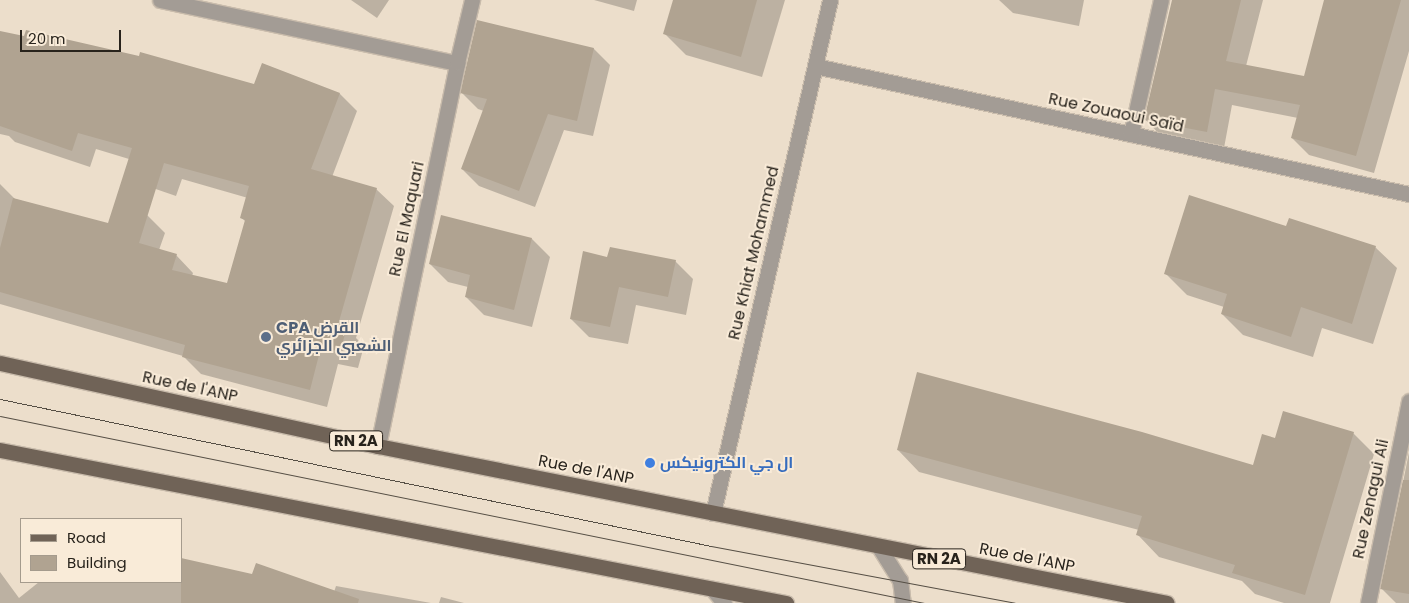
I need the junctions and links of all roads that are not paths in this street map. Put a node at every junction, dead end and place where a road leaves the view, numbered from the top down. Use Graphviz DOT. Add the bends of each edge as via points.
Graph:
graph roads {
  1 [pos="160,0"];
  2 [pos="472,0"];
  3 [pos="830,0"];
  4 [pos="1161,0"];
  5 [pos="457,63"];
  6 [pos="815,66"];
  7 [pos="1131,134"];
  8 [pos="1409,194"];
  9 [pos="0,363"];
  10 [pos="1409,401"];
  11 [pos="378,446"];
  12 [pos="0,450"];
  13 [pos="712,513"];
  14 [pos="879,547"];
  15 [pos="714,591"];
  16 [pos="724,603"];
  17 [pos="786,603"];
  18 [pos="904,603"];
  19 [pos="1167,603"];
  20 [pos="1368,603"];
  1 -- 5 [label="street"];
  2 -- 5 [label="street, Rue El Maquari"];
  3 -- 6 [label="street, Rue Khiat Mohammed"];
  4 -- 7 [label="street"];
  5 -- 11 [label="street, Rue El Maquari"];
  6 -- 7 [label="street, Rue Zouaoui Saïd"];
  6 -- 13 [label="street, Rue Khiat Mohammed"];
  7 -- 8 [label="street, Rue Zouaoui Saïd"];
  9 -- 11 [label="main road, Rue de l'ANP / RN 2A"];
  10 -- 20 [label="street, Rue Zenagui Ali"];
  11 -- 13 [label="main road, Rue de l'ANP / RN 2A"];
  12 -- 15 [label="main road"];
  13 -- 14 [label="main road, Rue de l'ANP / RN 2A"];
  14 -- 18 [label="street" via="900,580"];
  14 -- 19 [label="main road, Rue de l'ANP / RN 2A"];
  15 -- 16 [label="street"];
  15 -- 17 [label="main road"];
}
